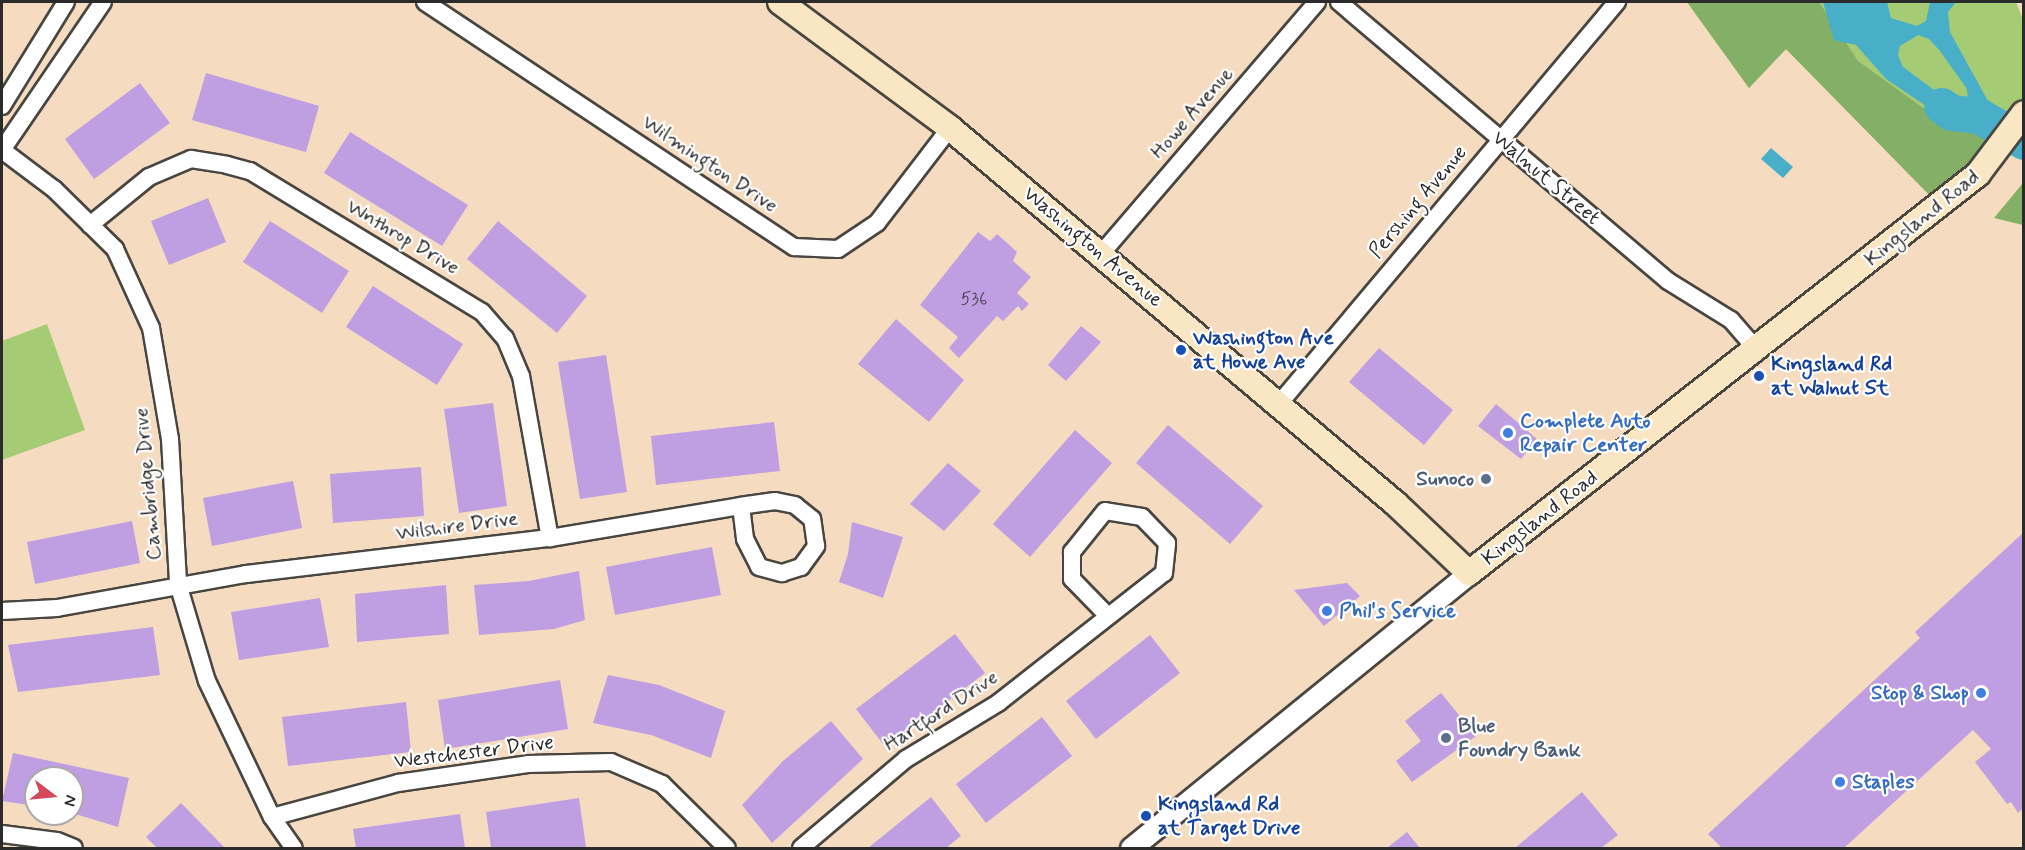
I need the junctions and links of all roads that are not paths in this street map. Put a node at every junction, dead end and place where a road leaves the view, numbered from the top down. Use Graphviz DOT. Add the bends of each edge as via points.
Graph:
graph roads {
  1 [pos="66,2"];
  2 [pos="103,2"];
  3 [pos="425,2"];
  4 [pos="780,2"];
  5 [pos="1317,2"];
  6 [pos="1339,2"];
  7 [pos="1617,2"];
  8 [pos="2,106"];
  9 [pos="2020,118"];
  10 [pos="950,128"];
  11 [pos="1500,138"];
  12 [pos="2,150"];
  13 [pos="90,225"];
  14 [pos="1101,254"];
  15 [pos="1756,349"];
  16 [pos="1278,405"];
  17 [pos="741,506"];
  18 [pos="550,538"];
  19 [pos="1469,573"];
  20 [pos="178,584"];
  21 [pos="2,611"];
  22 [pos="1108,616"];
  23 [pos="272,817"];
  24 [pos="2,834"];
  25 [pos="74,849"];
  26 [pos="294,849"];
  27 [pos="727,849"];
  28 [pos="801,849"];
  29 [pos="1131,849"];
  1 -- 8 [label="street"];
  2 -- 12 [label="street, Cambridge Drive"];
  3 -- 10 [label="street, Wilmington Drive" via="794,247 838,249 877,223"];
  4 -- 10 [label="main road, Washington Avenue"];
  5 -- 14 [label="street, Howe Avenue"];
  6 -- 11 [label="street, Walnut Street"];
  7 -- 11 [label="street, Pershing Avenue"];
  9 -- 15 [label="main road, Kingsland Road" via="2000,150 1978,174"];
  10 -- 14 [label="main road, Washington Avenue"];
  11 -- 15 [label="street, Walnut Street" via="1668,281 1723,314"];
  11 -- 16 [label="street, Pershing Avenue"];
  12 -- 13 [label="street, Cambridge Drive" via="54,189"];
  13 -- 18 [label="street, Wnthrop Drive" via="148,177 191,159 227,165 250,171 482,312 505,338 520,376"];
  13 -- 20 [label="street, Cambridge Drive" via="115,249 151,328 170,439"];
  14 -- 16 [label="main road, Washington Avenue"];
  15 -- 19 [label="main road, Kingsland Road"];
  16 -- 19 [label="main road, Washington Avenue" via="1396,504"];
  17 -- 17 [label="street, Wilshire Drive" via="745,539 759,567 782,573 801,567 816,546 812,519 795,505 775,501"];
  17 -- 18 [label="street, Wilshire Drive"];
  18 -- 20 [label="street, Wilshire Drive"];
  19 -- 29 [label="street, Kingsland Road"];
  20 -- 21 [label="street, Wilshire Drive" via="57,608"];
  20 -- 23 [label="street, Cambridge Drive" via="207,681"];
  22 -- 22 [label="street" via="1072,579 1072,552 1105,511 1142,517 1167,543 1164,573"];
  22 -- 28 [label="street, Hartford Drive" via="998,703 906,759"];
  23 -- 26 [label="street, Cambridge Drive"];
  23 -- 27 [label="street, Westchester Drive" via="398,783 528,764 611,762 662,784"];
  24 -- 25 [label="street" via="57,841"];
}
